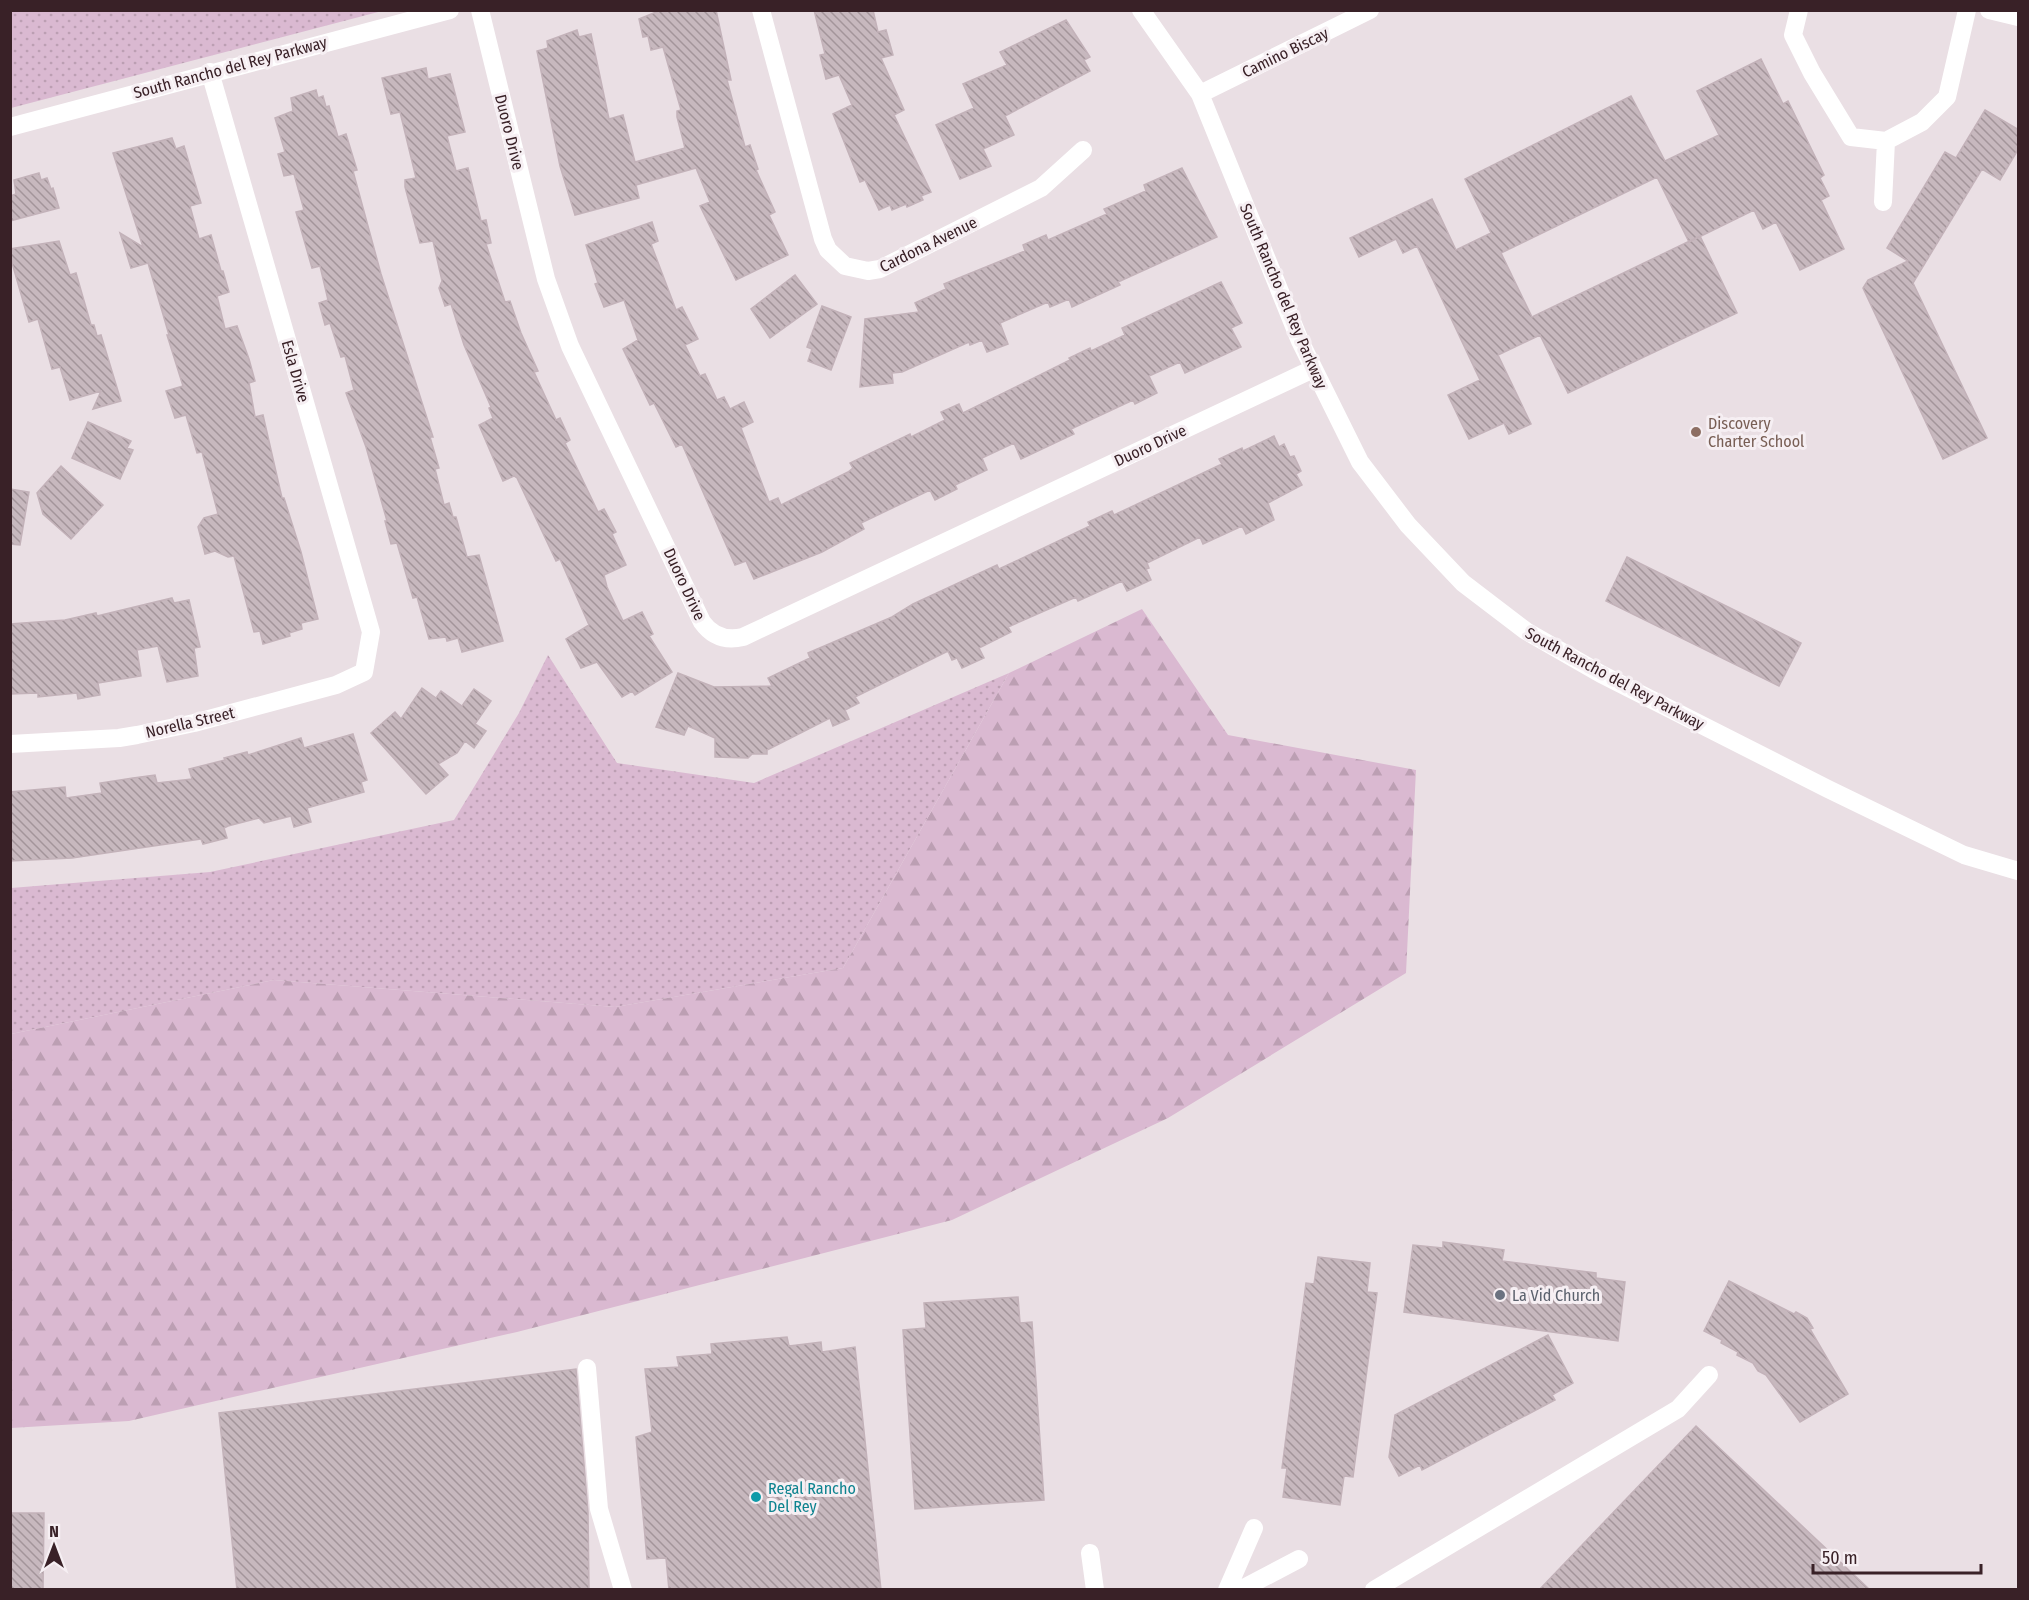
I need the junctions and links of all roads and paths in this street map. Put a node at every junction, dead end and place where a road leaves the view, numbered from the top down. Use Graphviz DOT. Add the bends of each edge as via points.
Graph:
graph roads {
  1 [pos="450,10"];
  2 [pos="480,10"];
  3 [pos="761,10"];
  4 [pos="1141,10"];
  5 [pos="1370,10"];
  6 [pos="1799,10"];
  7 [pos="1967,10"];
  8 [pos="1989,10"];
  9 [pos="2019,17"];
  10 [pos="210,72"];
  11 [pos="1200,94"];
  12 [pos="10,127"];
  13 [pos="1886,141"];
  14 [pos="1083,150"];
  15 [pos="1883,202"];
  16 [pos="1313,369"];
  17 [pos="364,672"];
  18 [pos="10,744"];
  19 [pos="2019,871"];
  20 [pos="587,1368"];
  21 [pos="1708,1375"];
  22 [pos="1254,1528"];
  23 [pos="1090,1553"];
  24 [pos="1299,1559"];
  25 [pos="623,1590"];
  26 [pos="1095,1590"];
  27 [pos="1227,1590"];
  28 [pos="1240,1590"];
  29 [pos="1374,1590"];
  1 -- 10 [label="street, South Rancho del Rey Parkway"];
  2 -- 16 [label="street, Duoro Drive" via="546,279 570,346 702,622 714,635 743,637"];
  3 -- 14 [label="street, Cardona Avenue" via="823,239 828,250 845,266 868,271 891,264 1041,188"];
  4 -- 11 [label="street, South Rancho del Rey Parkway"];
  5 -- 11 [label="street, Camino Biscay"];
  6 -- 13 [label="street" via="1793,35 1851,137"];
  7 -- 13 [label="street" via="1947,97 1922,122"];
  8 -- 9 [label="street"];
  10 -- 12 [label="street, South Rancho del Rey Parkway"];
  10 -- 17 [label="street, Esla Drive" via="371,632"];
  11 -- 16 [label="street, South Rancho del Rey Parkway"];
  13 -- 15 [label="street"];
  16 -- 19 [label="street, South Rancho del Rey Parkway" via="1360,462 1408,525 1463,583 1526,631 1601,674 1828,789 1964,855"];
  17 -- 18 [label="street, Norella Street" via="336,685 137,735"];
  20 -- 25 [label="street" via="599,1509"];
  21 -- 29 [label="street" via="1678,1409"];
  22 -- 27 [label="street"];
  23 -- 26 [label="street"];
  24 -- 28 [label="street"];
}
